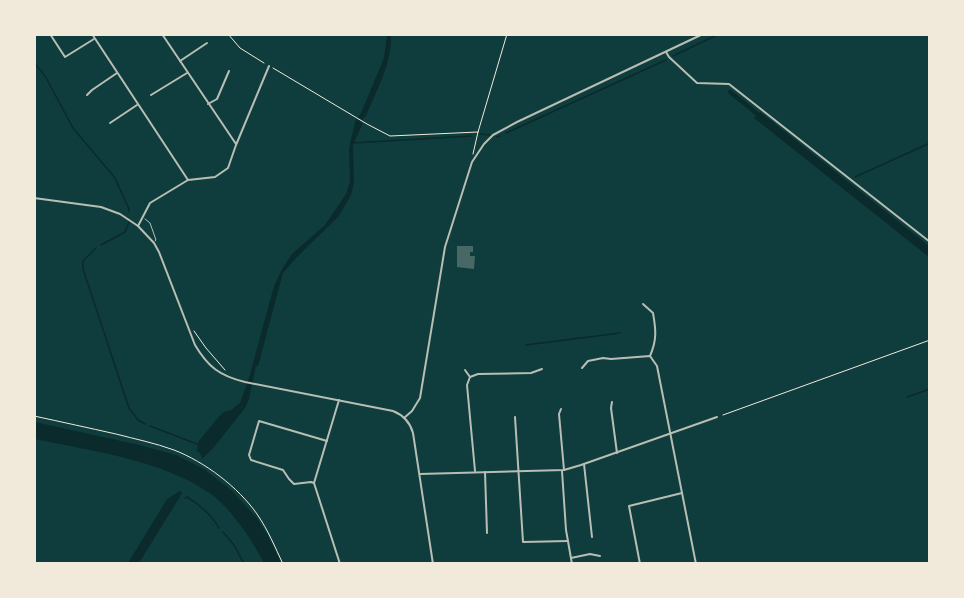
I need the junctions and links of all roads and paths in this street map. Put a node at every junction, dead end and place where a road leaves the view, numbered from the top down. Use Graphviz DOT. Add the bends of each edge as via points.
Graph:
graph roads {
  1 [pos="50,34"];
  2 [pos="92,34"];
  3 [pos="162,34"];
  4 [pos="228,34"];
  5 [pos="507,34"];
  6 [pos="704,34"];
  7 [pos="94,39"];
  8 [pos="207,43"];
  9 [pos="666,52"];
  10 [pos="180,61"];
  11 [pos="269,66"];
  12 [pos="230,71"];
  13 [pos="117,73"];
  14 [pos="187,73"];
  15 [pos="87,95"];
  16 [pos="151,95"];
  17 [pos="138,104"];
  18 [pos="208,104"];
  19 [pos="110,123"];
  20 [pos="478,132"];
  21 [pos="236,145"];
  22 [pos="474,158"];
  23 [pos="188,180"];
  24 [pos="34,198"];
  25 [pos="143,217"];
  26 [pos="138,226"];
  27 [pos="930,242"];
  28 [pos="154,243"];
  29 [pos="643,304"];
  30 [pos="190,325"];
  31 [pos="930,340"];
  32 [pos="650,356"];
  33 [pos="582,368"];
  34 [pos="542,369"];
  35 [pos="465,370"];
  36 [pos="228,373"];
  37 [pos="470,377"];
  38 [pos="340,399"];
  39 [pos="612,402"];
  40 [pos="561,409"];
  41 [pos="34,416"];
  42 [pos="515,417"];
  43 [pos="717,417"];
  44 [pos="404,418"];
  45 [pos="670,434"];
  46 [pos="327,441"];
  47 [pos="617,453"];
  48 [pos="584,464"];
  49 [pos="563,470"];
  50 [pos="475,471"];
  51 [pos="518,471"];
  52 [pos="485,472"];
  53 [pos="420,474"];
  54 [pos="314,483"];
  55 [pos="681,493"];
  56 [pos="487,533"];
  57 [pos="592,537"];
  58 [pos="568,541"];
  59 [pos="600,556"];
  60 [pos="571,558"];
  61 [pos="283,564"];
  62 [pos="340,564"];
  63 [pos="433,564"];
  64 [pos="572,564"];
  65 [pos="640,564"];
  66 [pos="696,564"];
  67 [pos="710,564"];
  68 [pos="719,564"];
  1 -- 7 [label="street" via="65,57"];
  2 -- 7 [label="street"];
  3 -- 10 [label="street"];
  4 -- 11 [label="path" via="240,48"];
  5 -- 20 [label="path"];
  6 -- 9 [label="street"];
  7 -- 13 [label="street"];
  8 -- 10 [label="street"];
  9 -- 22 [label="street" via="498,131"];
  9 -- 27 [label="street" via="697,83 729,84"];
  10 -- 14 [label="street"];
  11 -- 20 [label="path" via="390,136"];
  11 -- 21 [label="street"];
  12 -- 18 [label="street" via="217,99"];
  13 -- 15 [label="street"];
  13 -- 17 [label="street"];
  14 -- 16 [label="street"];
  14 -- 18 [label="street"];
  17 -- 19 [label="street"];
  17 -- 23 [label="street"];
  18 -- 21 [label="street"];
  20 -- 22 [label="path"];
  21 -- 23 [label="street" via="228,168 215,177"];
  22 -- 44 [label="street" via="445,247 420,398"];
  23 -- 25 [label="street" via="150,203"];
  24 -- 26 [label="street" via="101,207"];
  25 -- 26 [label="street"];
  25 -- 28 [label="lane" via="150,223"];
  26 -- 28 [label="street"];
  28 -- 38 [label="street" via="190,334 202,358 214,370 236,380"];
  29 -- 32 [label="street" via="653,313 656,333"];
  30 -- 36 [label="path"];
  31 -- 43 [label="path"];
  32 -- 33 [label="street" via="603,358 588,361"];
  32 -- 45 [label="street" via="657,366"];
  34 -- 37 [label="street"];
  35 -- 37 [label="street"];
  37 -- 50 [label="street" via="467,385"];
  38 -- 44 [label="street" via="393,411"];
  38 -- 46 [label="street"];
  39 -- 47 [label="street"];
  40 -- 49 [label="street"];
  41 -- 61 [label="path" via="151,442 188,456 219,476 254,510"];
  42 -- 51 [label="street"];
  43 -- 45 [label="street"];
  44 -- 53 [label="street" via="413,433"];
  45 -- 47 [label="street"];
  45 -- 55 [label="street"];
  46 -- 54 [label="street"];
  46 -- 54 [label="street" via="259,422 251,460 283,470 294,484"];
  47 -- 48 [label="street"];
  48 -- 49 [label="street"];
  48 -- 57 [label="street"];
  49 -- 51 [label="street"];
  49 -- 58 [label="street"];
  50 -- 52 [label="street"];
  50 -- 53 [label="street"];
  51 -- 52 [label="street"];
  51 -- 58 [label="street" via="523,542"];
  52 -- 56 [label="street"];
  53 -- 63 [label="street"];
  54 -- 62 [label="street"];
  55 -- 65 [label="street" via="629,506"];
  55 -- 66 [label="street"];
  58 -- 60 [label="street"];
  59 -- 60 [label="street"];
  60 -- 64 [label="street"];
  67 -- 68 [label="street"];
}
